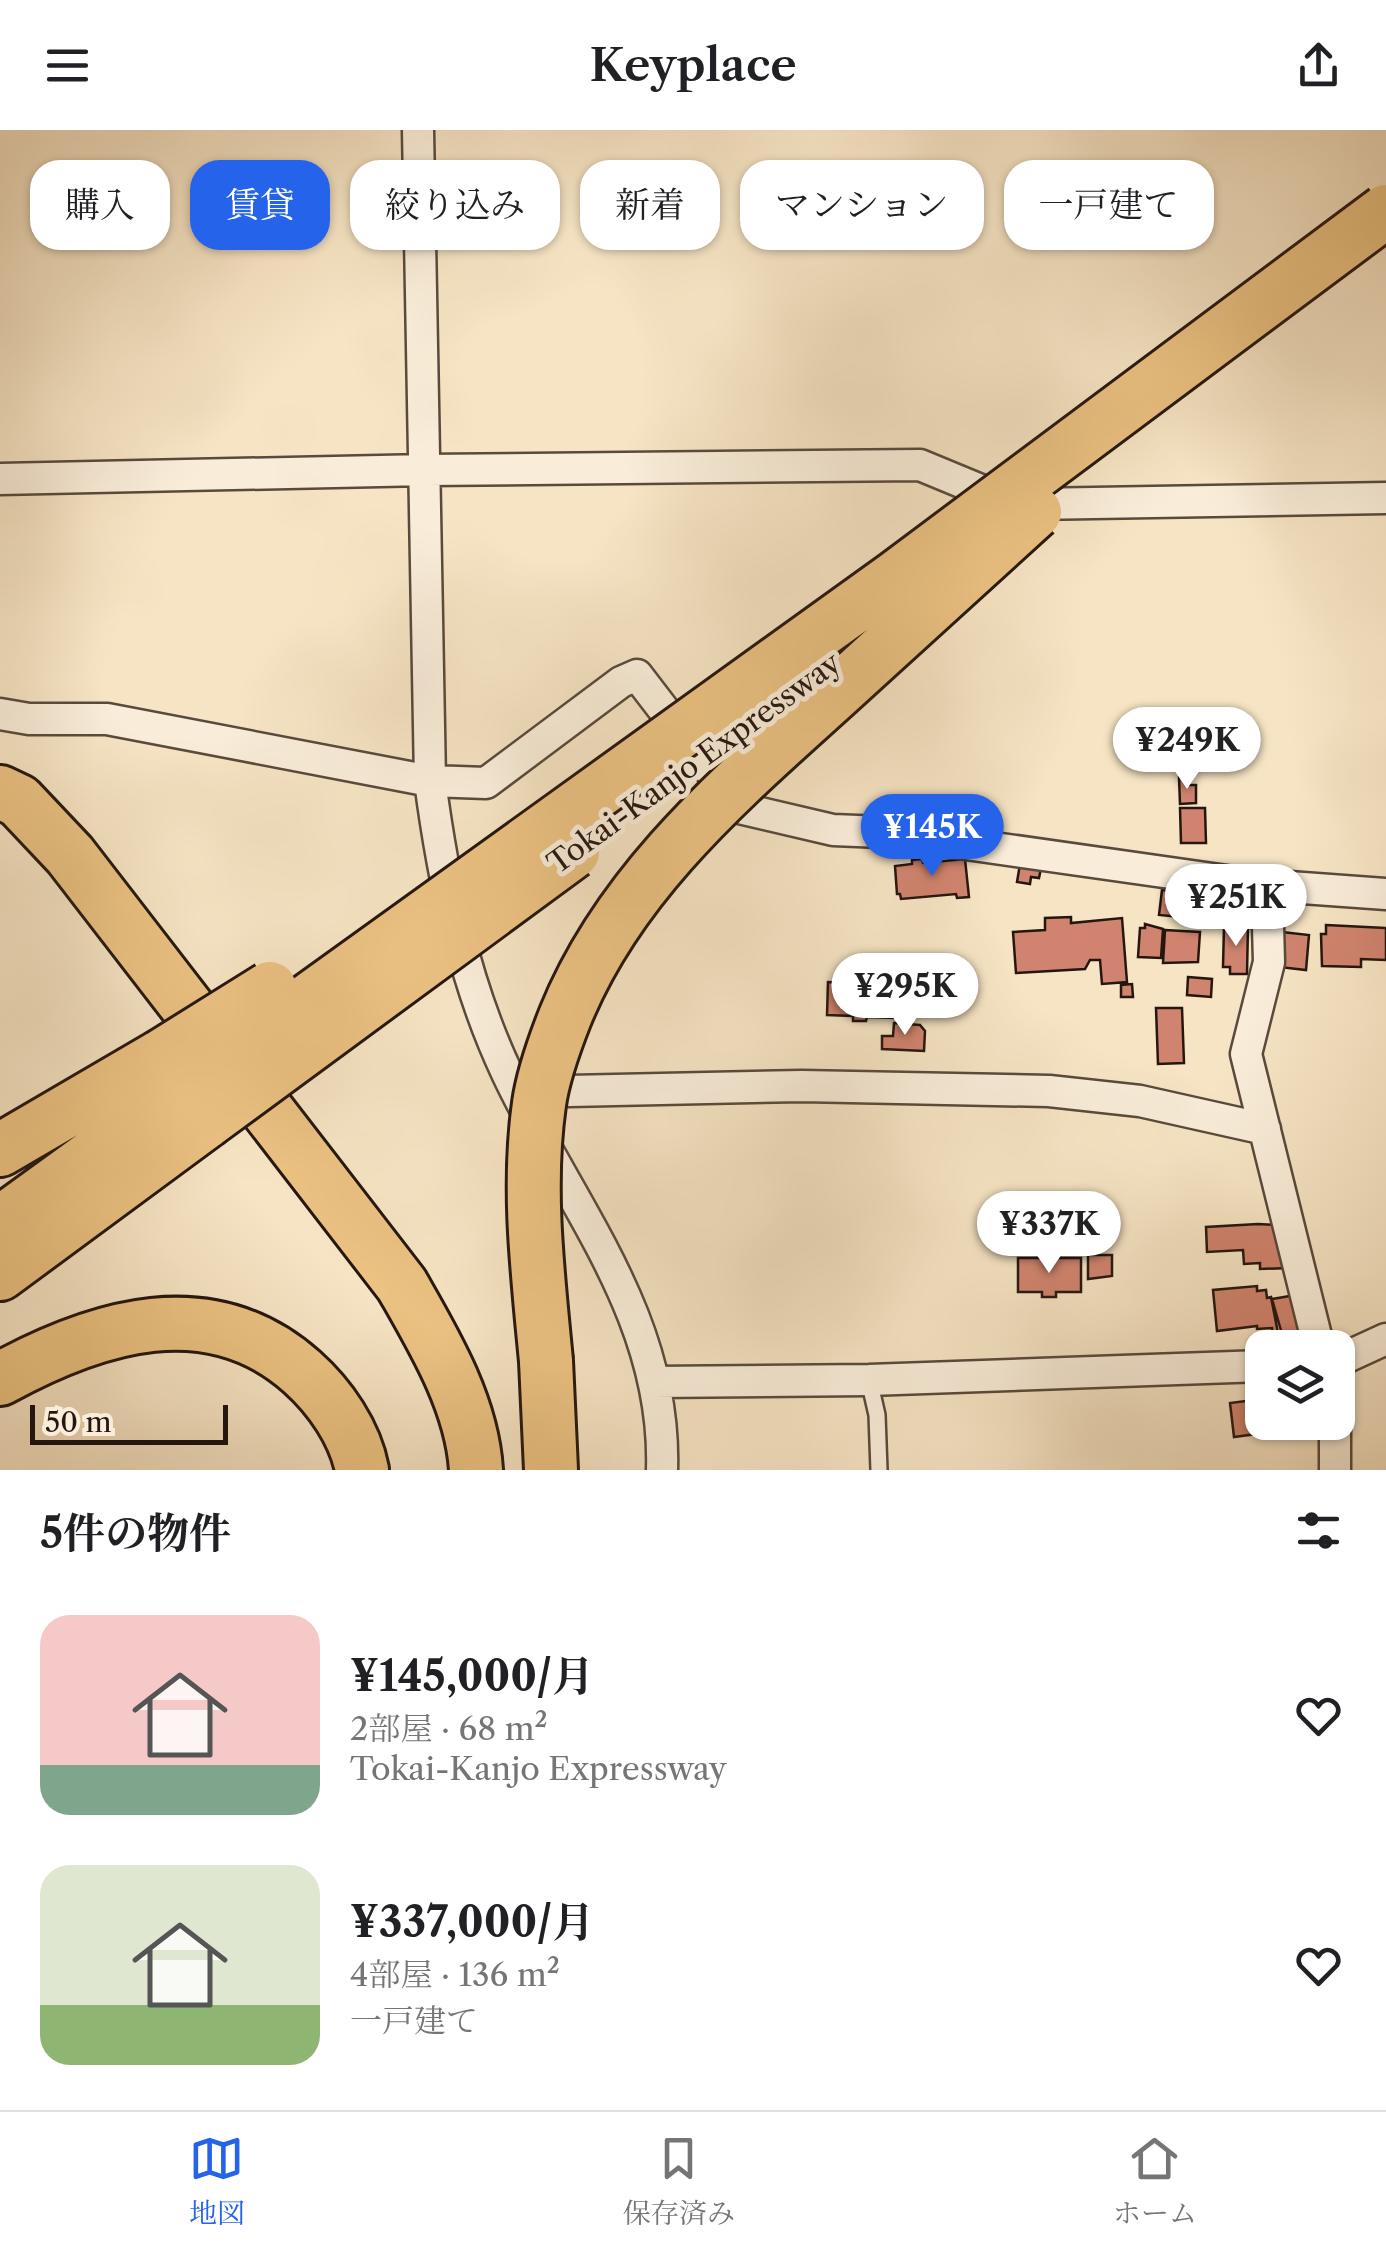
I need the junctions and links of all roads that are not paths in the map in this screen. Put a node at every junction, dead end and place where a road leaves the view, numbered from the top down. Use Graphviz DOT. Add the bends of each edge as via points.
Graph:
graph roads {
  1 [pos="418,130"];
  2 [pos="1386,212"];
  3 [pos="1386,251"];
  4 [pos="426,470"];
  5 [pos="0,479"];
  6 [pos="1386,498"];
  7 [pos="1035,512"];
  8 [pos="0,714"];
  9 [pos="430,781"];
  10 [pos="0,792"];
  11 [pos="0,833"];
  12 [pos="1248,884"];
  13 [pos="1386,894"];
  14 [pos="508,1076"];
  15 [pos="184,1089"];
  16 [pos="1265,1129"];
  17 [pos="0,1150"];
  18 [pos="0,1223"];
  19 [pos="0,1274"];
  20 [pos="1315,1330"];
  21 [pos="1386,1339"];
  22 [pos="1355,1353"];
  23 [pos="1245,1367"];
  24 [pos="0,1379"];
  25 [pos="869,1380"];
  26 [pos="655,1382"];
  27 [pos="1334,1440"];
  28 [pos="362,1470"];
  29 [pos="448,1470"];
  30 [pos="476,1470"];
  31 [pos="551,1470"];
  32 [pos="662,1470"];
  33 [pos="879,1470"];
  34 [pos="1335,1470"];
  1 -- 4 [label="street"];
  2 -- 15 [label="highway, Tokai-Kanjo Expressway, bridge" via="896,577"];
  3 -- 7 [label="highway, Tokai-Kanjo Expressway"];
  4 -- 5 [label="street"];
  4 -- 6 [label="street" via="920,465 995,496 1034,504"];
  4 -- 9 [label="street"];
  7 -- 15 [label="highway, Tokai-Kanjo Expressway, bridge"];
  7 -- 31 [label="highway, bridge" via="752,770 646,878 580,980 539,1102 534,1171"];
  8 -- 9 [label="street" via="108,718"];
  9 -- 12 [label="street" via="486,783 638,675 739,808 833,830"];
  9 -- 14 [label="street" via="467,964"];
  10 -- 30 [label="highway" via="70,855 402,1285 443,1357"];
  11 -- 29 [label="highway" via="93,929 406,1338 433,1394"];
  12 -- 13 [label="street"];
  12 -- 16 [label="street" via="1268,926 1269,962 1246,1054"];
  14 -- 16 [label="street" via="569,1091 1049,1091 1140,1101"];
  14 -- 26 [label="street" via="621,1284"];
  15 -- 17 [label="highway"];
  15 -- 18 [label="highway, Tokai-Kanjo Expressway"];
  15 -- 19 [label="highway, Tokai-Kanjo Expressway"];
  16 -- 20 [label="street"];
  21 -- 22 [label="street"];
  23 -- 25 [label="street"];
  24 -- 28 [label="highway" via="126,1328 214,1326 287,1358 318,1387 344,1423"];
  25 -- 26 [label="street"];
  25 -- 33 [label="lane"];
  26 -- 32 [label="street"];
  27 -- 34 [label="street"];
}
